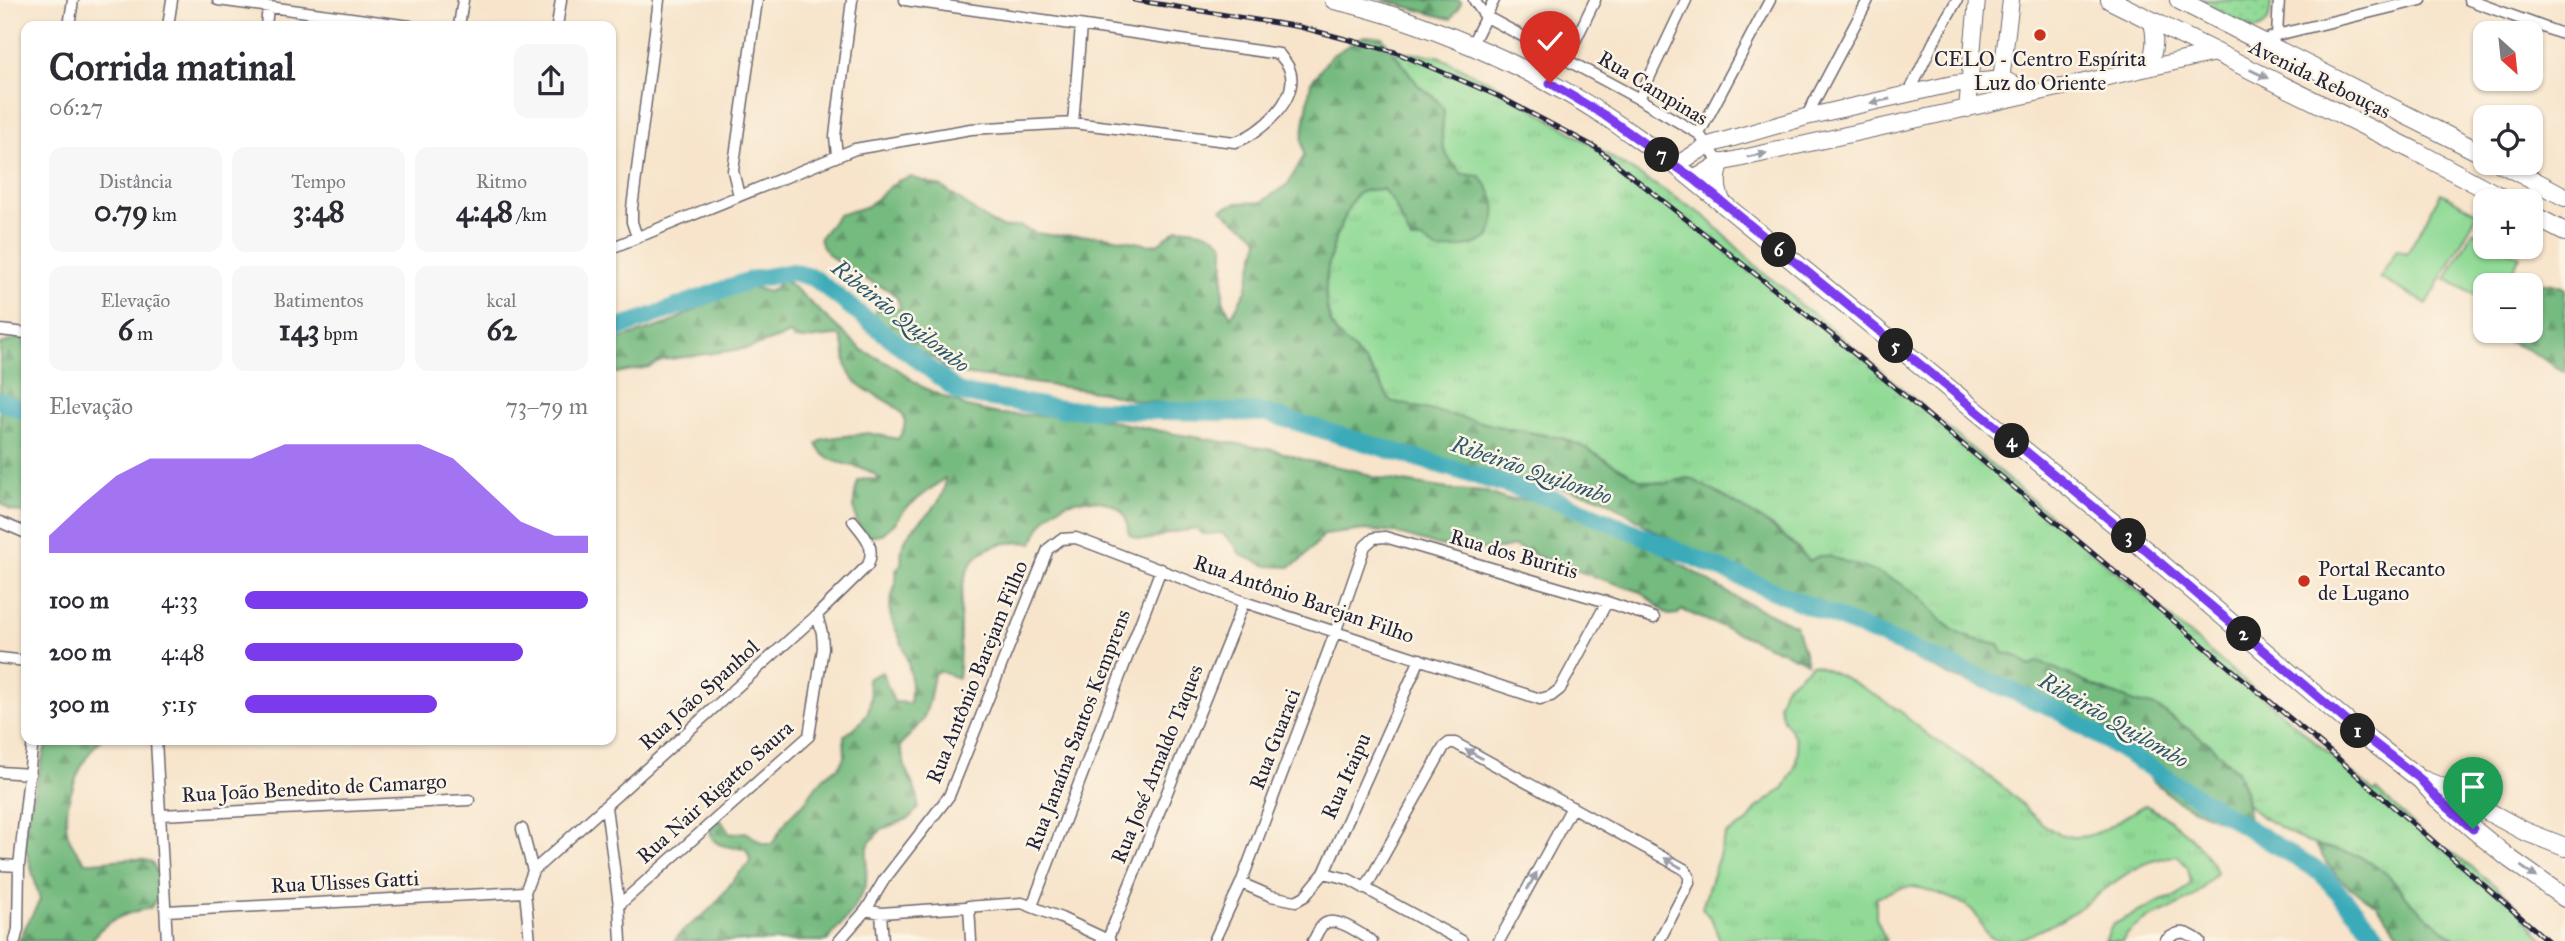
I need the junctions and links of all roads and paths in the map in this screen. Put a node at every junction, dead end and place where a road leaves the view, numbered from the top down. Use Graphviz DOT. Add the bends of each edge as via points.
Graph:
graph roads {
  1 [pos="73,0"];
  2 [pos="172,0"];
  3 [pos="218,0"];
  4 [pos="463,0"];
  5 [pos="561,0"];
  6 [pos="659,0"];
  7 [pos="757,0"];
  8 [pos="852,0"];
  9 [pos="905,0"];
  10 [pos="1334,0"];
  11 [pos="1474,0"];
  12 [pos="1494,0"];
  13 [pos="1595,0"];
  14 [pos="1686,0"];
  15 [pos="1770,0"];
  16 [pos="1868,0"];
  17 [pos="1957,0"];
  18 [pos="1977,0"];
  19 [pos="2011,0"];
  20 [pos="2110,0"];
  21 [pos="2179,0"];
  22 [pos="2279,0"];
  23 [pos="2421,0"];
  24 [pos="2469,0"];
  25 [pos="2403,2"];
  26 [pos="1359,3"];
  27 [pos="268,7"];
  28 [pos="1485,16"];
  29 [pos="70,21"];
  30 [pos="169,21"];
  31 [pos="267,21"];
  32 [pos="345,21"];
  33 [pos="460,21"];
  34 [pos="558,21"];
  35 [pos="2152,22"];
  36 [pos="1081,26"];
  37 [pos="2565,35"];
  38 [pos="2269,39"];
  39 [pos="1471,47"];
  40 [pos="2215,53"];
  41 [pos="1566,60"];
  42 [pos="2148,68"];
  43 [pos="2003,79"];
  44 [pos="1971,80"];
  45 [pos="2032,93"];
  46 [pos="1908,94"];
  47 [pos="1639,99"];
  48 [pos="1997,101"];
  49 [pos="1967,109"];
  50 [pos="1806,117"];
  51 [pos="1073,123"];
  52 [pos="2430,126"];
  53 [pos="1704,140"];
  54 [pos="2473,149"];
  55 [pos="2417,152"];
  56 [pos="837,155"];
  57 [pos="1720,163"];
  58 [pos="1676,165"];
  59 [pos="2523,175"];
  60 [pos="1694,179"];
  61 [pos="2486,189"];
  62 [pos="739,196"];
  63 [pos="2565,197"];
  64 [pos="1721,201"];
  65 [pos="2543,221"];
  66 [pos="2565,232"];
  67 [pos="637,237"];
  68 [pos="616,246"];
  69 [pos="0,330"];
  70 [pos="21,332"];
  71 [pos="853,521"];
  72 [pos="0,522"];
  73 [pos="21,531"];
  74 [pos="1365,547"];
  75 [pos="1048,549"];
  76 [pos="1161,569"];
  77 [pos="1244,602"];
  78 [pos="1607,602"];
  79 [pos="817,615"];
  80 [pos="1654,618"];
  81 [pos="1335,633"];
  82 [pos="0,658"];
  83 [pos="1420,659"];
  84 [pos="21,660"];
  85 [pos="33,745"];
  86 [pos="156,745"];
  87 [pos="0,772"];
  88 [pos="30,774"];
  89 [pos="2421,780"];
  90 [pos="469,800"];
  91 [pos="606,807"];
  92 [pos="1572,807"];
  93 [pos="161,815"];
  94 [pos="522,829"];
  95 [pos="2565,847"];
  96 [pos="0,865"];
  97 [pos="19,866"];
  98 [pos="533,871"];
  99 [pos="1324,873"];
  100 [pos="1241,883"];
  101 [pos="1365,889"];
  102 [pos="525,892"];
  103 [pos="2565,898"];
  104 [pos="619,905"];
  105 [pos="1032,905"];
  106 [pos="969,906"];
  107 [pos="866,910"];
  108 [pos="166,911"];
  109 [pos="881,913"];
  110 [pos="15,941"];
  111 [pos="167,941"];
  112 [pos="530,941"];
  113 [pos="621,941"];
  114 [pos="839,941"];
  115 [pos="883,941"];
  116 [pos="971,941"];
  117 [pos="1108,941"];
  118 [pos="1214,941"];
  119 [pos="1313,941"];
  120 [pos="1372,941"];
  121 [pos="1462,941"];
  122 [pos="1499,941"];
  123 [pos="1658,941"];
  124 [pos="2165,941"];
  125 [pos="2200,941"];
  1 -- 29 [label="street"];
  2 -- 30 [label="street"];
  3 -- 27 [label="street"];
  4 -- 33 [label="street"];
  5 -- 34 [label="street"];
  6 -- 67 [label="street" via="632,208"];
  7 -- 62 [label="street" via="733,171"];
  8 -- 56 [label="street" via="836,119"];
  9 -- 36 [label="street"];
  10 -- 26 [label="main road"];
  11 -- 28 [label="street"];
  12 -- 28 [label="street"];
  13 -- 41 [label="street"];
  14 -- 47 [label="street"];
  15 -- 53 [label="street"];
  16 -- 50 [label="street"];
  17 -- 46 [label="street"];
  18 -- 44 [label="street"];
  19 -- 43 [label="street"];
  20 -- 35 [label="main road, Avenida Rebouças"];
  21 -- 38 [label="main road, Avenida Rebouças"];
  22 -- 38 [label="street"];
  23 -- 25 [label="street"];
  24 -- 37 [label="street"];
  25 -- 38 [label="street"];
  26 -- 39 [label="main road"];
  27 -- 31 [label="street"];
  27 -- 32 [label="street"];
  28 -- 39 [label="street"];
  28 -- 41 [label="street, Rua Campinas"];
  35 -- 40 [label="main road, Avenida Rebouças"];
  35 -- 42 [label="street" via="2156,38"];
  36 -- 51 [label="street"];
  36 -- 51 [label="street" via="1279,54 1289,68 1291,86 1282,106 1258,132 1235,142"];
  38 -- 40 [label="main road"];
  38 -- 52 [label="main road, Avenida Rebouças"];
  39 -- 58 [label="main road" via="1550,83"];
  40 -- 42 [label="street"];
  40 -- 55 [label="main road, Avenida Rebouças, one-way"];
  41 -- 47 [label="street, Rua Campinas"];
  42 -- 45 [label="street"];
  43 -- 44 [label="street"];
  43 -- 45 [label="street"];
  43 -- 48 [label="street"];
  44 -- 46 [label="street"];
  44 -- 49 [label="street"];
  45 -- 48 [label="street"];
  46 -- 50 [label="street, one-way"];
  47 -- 53 [label="street, Rua Campinas"];
  48 -- 49 [label="street"];
  57 -- 49 [label="street, one-way"];
  50 -- 53 [label="street"];
  51 -- 56 [label="street" via="971,129"];
  52 -- 54 [label="main road, Avenida Rebouças"];
  52 -- 55 [label="main road"];
  53 -- 57 [label="street, Rua Campinas"];
  53 -- 58 [label="street"];
  55 -- 61 [label="main road, Avenida Rebouças"];
  56 -- 62 [label="street"];
  57 -- 60 [label="street"];
  57 -- 64 [label="main road" via="1716,189"];
  58 -- 60 [label="main road"];
  59 -- 63 [label="main road"];
  60 -- 64 [label="main road"];
  62 -- 67 [label="street"];
  64 -- 89 [label="main road"];
  65 -- 66 [label="main road"];
  67 -- 68 [label="street"];
  69 -- 70 [label="street"];
  71 -- 79 [label="street, Rua João Spanhol" via="870,543 872,555 868,565"];
  72 -- 73 [label="street"];
  74 -- 78 [label="street, Rua dos Buritis" via="1374,538 1385,537"];
  74 -- 81 [label="street, Rua Guaraci"];
  75 -- 76 [label="street, Rua Antônio Barejan Filho" via="1061,539 1076,538"];
  75 -- 107 [label="street, Rua Antônio Barejam Filho" via="949,796"];
  76 -- 77 [label="street, Rua Antônio Barejan Filho"];
  76 -- 105 [label="street, Rua Janaína Santos Kemprens"];
  77 -- 81 [label="street, Rua Antônio Barejan Filho"];
  77 -- 117 [label="street, Rua José Arnaldo Taques"];
  78 -- 80 [label="street, Rua dos Buritis"];
  78 -- 83 [label="street, Rua Antônio Barejan Filho" via="1560,689 1551,696 1540,699"];
  79 -- 91 [label="street, Rua João Spanhol"];
  79 -- 104 [label="street, Rua Nair Rigatto Saura" via="823,648 809,736"];
  81 -- 83 [label="street, Rua Antônio Barejan Filho"];
  81 -- 100 [label="street, Rua Guaraci"];
  82 -- 84 [label="street"];
  83 -- 99 [label="street, Rua Itaipu"];
  85 -- 88 [label="street"];
  86 -- 93 [label="street"];
  87 -- 88 [label="street"];
  88 -- 97 [label="street"];
  89 -- 95 [label="main road"];
  89 -- 103 [label="main road, one-way" via="2473,829"];
  90 -- 93 [label="street, Rua João Benedito de Camargo"];
  91 -- 98 [label="street, Rua João Spanhol"];
  91 -- 104 [label="street"];
  92 -- 101 [label="street, one-way" via="1449,743"];
  122 -- 92 [label="street, one-way"];
  123 -- 92 [label="street, one-way" via="1689,876"];
  93 -- 108 [label="street"];
  94 -- 98 [label="street"];
  96 -- 97 [label="street"];
  97 -- 110 [label="street"];
  98 -- 102 [label="street, Rua João Spanhol"];
  99 -- 100 [label="street, Rua Itaipu" via="1296,901"];
  99 -- 101 [label="street"];
  100 -- 118 [label="street, Rua Guaraci"];
  101 -- 121 [label="street"];
  102 -- 108 [label="street, Rua Ulisses Gatti"];
  102 -- 112 [label="street"];
  104 -- 113 [label="street"];
  105 -- 106 [label="street"];
  105 -- 117 [label="street"];
  106 -- 109 [label="street"];
  106 -- 116 [label="street"];
  107 -- 109 [label="street"];
  107 -- 114 [label="street, Rua Antônio Barejam Filho"];
  108 -- 111 [label="street"];
  109 -- 115 [label="street"];
  119 -- 120 [label="street" via="1321,926 1336,921"];
  124 -- 125 [label="street" via="2188,932"];
}
